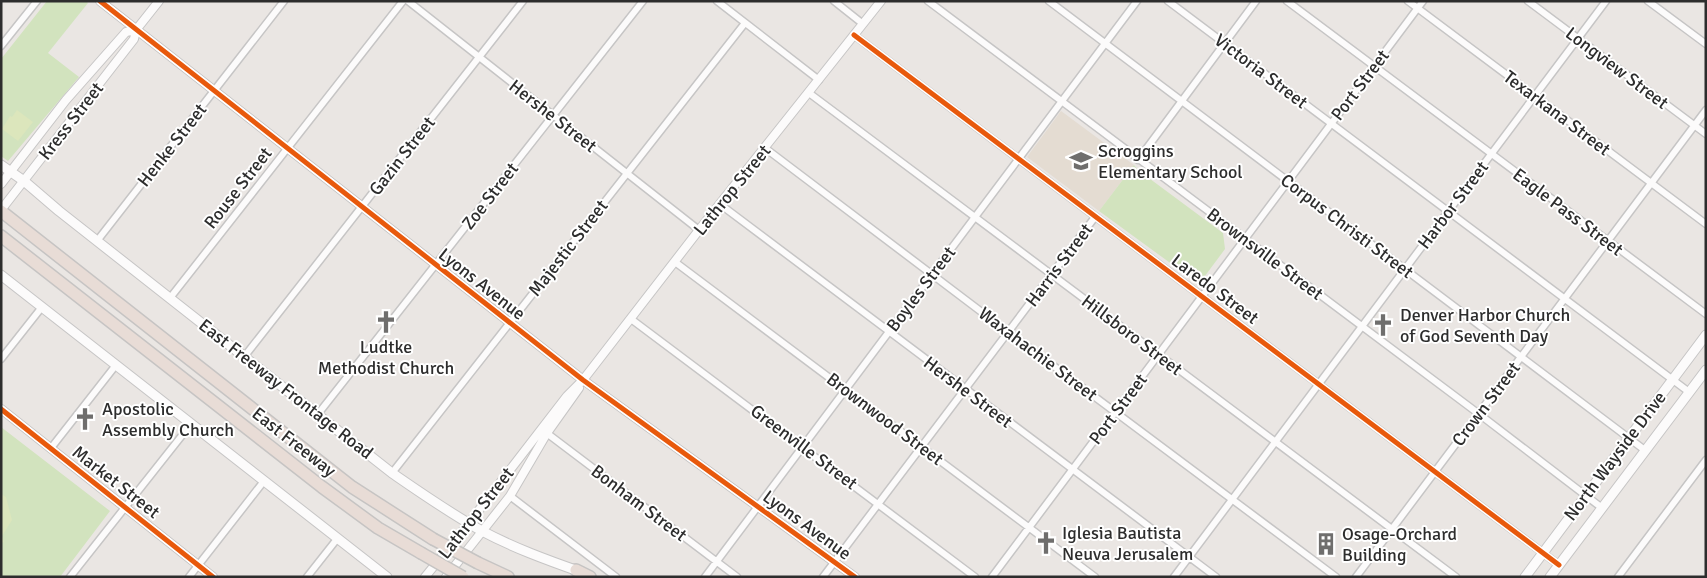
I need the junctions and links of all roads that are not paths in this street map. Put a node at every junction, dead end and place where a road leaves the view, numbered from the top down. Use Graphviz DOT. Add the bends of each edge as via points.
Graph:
graph roads {
  1 [pos="37,1"];
  2 [pos="100,1"];
  3 [pos="159,1"];
  4 [pos="284,1"];
  5 [pos="403,1"];
  6 [pos="408,1"];
  7 [pos="523,1"];
  8 [pos="643,1"];
  9 [pos="717,1"];
  10 [pos="834,1"];
  11 [pos="881,1"];
  12 [pos="928,1"];
  13 [pos="1049,1"];
  14 [pos="1138,1"];
  15 [pos="1168,1"];
  16 [pos="1256,1"];
  17 [pos="1287,1"];
  18 [pos="1408,1"];
  19 [pos="1423,1"];
  20 [pos="1528,1"];
  21 [pos="1606,1"];
  22 [pos="1648,1"];
  23 [pos="1418,8"];
  24 [pos="745,23"];
  25 [pos="863,24"];
  26 [pos="136,30"];
  27 [pos="854,35"];
  28 [pos="1578,38"];
  29 [pos="1106,44"];
  30 [pos="1224,44"];
  31 [pos="1706,44"];
  32 [pos="1,46"];
  33 [pos="478,58"];
  34 [pos="1375,66"];
  35 [pos="819,80"];
  36 [pos="214,91"];
  37 [pos="809,93"];
  38 [pos="1534,96"];
  39 [pos="66,100"];
  40 [pos="1181,100"];
  41 [pos="1062,102"];
  42 [pos="78,110"];
  43 [pos="1706,110"];
  44 [pos="553,115"];
  45 [pos="1331,124"];
  46 [pos="1694,126"];
  47 [pos="1706,134"];
  48 [pos="765,148"];
  49 [pos="287,149"];
  50 [pos="1491,154"];
  51 [pos="1019,159"];
  52 [pos="1138,160"];
  53 [pos="1,165"];
  54 [pos="11,172"];
  55 [pos="627,173"];
  56 [pos="24,181"];
  57 [pos="1288,182"];
  58 [pos="1650,183"];
  59 [pos="1,184"];
  60 [pos="721,205"];
  61 [pos="362,207"];
  62 [pos="1,210"];
  63 [pos="1448,212"];
  64 [pos="975,217"];
  65 [pos="1095,217"];
  66 [pos="1706,224"];
  67 [pos="699,230"];
  68 [pos="2,236"];
  69 [pos="97,240"];
  70 [pos="1245,240"];
  71 [pos="1607,241"];
  72 [pos="675,262"];
  73 [pos="436,265"];
  74 [pos="1405,268"];
  75 [pos="932,274"];
  76 [pos="1,275"];
  77 [pos="1051,275"];
  78 [pos="1202,297"];
  79 [pos="170,298"];
  80 [pos="1565,299"];
  81 [pos="42,307"];
  82 [pos="1706,314"];
  83 [pos="631,319"];
  84 [pos="510,323"];
  85 [pos="1362,326"];
  86 [pos="888,332"];
  87 [pos="1008,332"];
  88 [pos="1706,335"];
  89 [pos="1158,354"];
  90 [pos="1522,356"];
  91 [pos="244,357"];
  92 [pos="1,359"];
  93 [pos="116,365"];
  94 [pos="1706,370"];
  95 [pos="583,380"];
  96 [pos="1672,380"];
  97 [pos="1318,384"];
  98 [pos="845,390"];
  99 [pos="965,390"];
  100 [pos="1689,392"];
  101 [pos="1,409"];
  102 [pos="1115,412"];
  103 [pos="318,414"];
  104 [pos="1479,414"];
  105 [pos="191,424"];
  106 [pos="544,431"];
  107 [pos="1629,437"];
  108 [pos="1274,441"];
  109 [pos="802,447"];
  110 [pos="922,447"];
  111 [pos="51,448"];
  112 [pos="1646,451"];
  113 [pos="1706,460"];
  114 [pos="1072,470"];
  115 [pos="1435,471"];
  116 [pos="392,473"];
  117 [pos="264,481"];
  118 [pos="1586,495"];
  119 [pos="510,496"];
  120 [pos="1232,499"];
  121 [pos="879,503"];
  122 [pos="758,506"];
  123 [pos="125,507"];
  124 [pos="1602,508"];
  125 [pos="469,524"];
  126 [pos="1029,527"];
  127 [pos="1391,529"];
  128 [pos="482,532"];
  129 [pos="337,539"];
  130 [pos="1543,553"];
  131 [pos="1189,557"];
  132 [pos="716,561"];
  133 [pos="835,562"];
  134 [pos="198,565"];
  135 [pos="1559,565"];
  136 [pos="576,570"];
  137 [pos="70,577"];
  138 [pos="189,577"];
  139 [pos="213,577"];
  140 [pos="308,577"];
  141 [pos="387,577"];
  142 [pos="425,577"];
  143 [pos="446,577"];
  144 [pos="463,577"];
  145 [pos="508,577"];
  146 [pos="591,577"];
  147 [pos="616,577"];
  148 [pos="705,577"];
  149 [pos="737,577"];
  150 [pos="823,577"];
  151 [pos="855,577"];
  152 [pos="975,577"];
  153 [pos="992,577"];
  154 [pos="1095,577"];
  155 [pos="1174,577"];
  156 [pos="1216,577"];
  157 [pos="1336,577"];
  158 [pos="1356,577"];
  159 [pos="1456,577"];
  160 [pos="1525,577"];
  161 [pos="1550,577"];
  162 [pos="1618,577"];
  1 -- 32 [label="street"];
  2 -- 26 [label="street, Lyons Avenue"];
  3 -- 26 [label="street, Kress Street"];
  4 -- 36 [label="street, Henke Street"];
  5 -- 49 [label="street, Rouse Street"];
  6 -- 33 [label="street, Hershe Street"];
  7 -- 33 [label="street, Gazin Street"];
  8 -- 44 [label="street, Zoe Street"];
  9 -- 24 [label="street"];
  10 -- 25 [label="street"];
  11 -- 25 [label="street, Lathrop Street"];
  12 -- 41 [label="street, Brownsville Street"];
  13 -- 29 [label="street, Corpus Christi Street"];
  14 -- 29 [label="street, Boyles Street"];
  15 -- 30 [label="street, Victoria Street"];
  16 -- 30 [label="street"];
  17 -- 34 [label="street, Eagle Pass Street"];
  18 -- 23 [label="street, Texarkana Street"];
  19 -- 23 [label="street, Port Street"];
  20 -- 28 [label="street, Longview Street"];
  21 -- 28 [label="street, Harbor Street"];
  22 -- 31 [label="street"];
  23 -- 34 [label="street, Port Street"];
  23 -- 38 [label="street, Texarkana Street"];
  24 -- 35 [label="street"];
  24 -- 55 [label="street, Majestic Street"];
  25 -- 27 [label="street, Lathrop Street"];
  26 -- 36 [label="street, Lyons Avenue"];
  26 -- 39 [label="street, Kress Street" via="126,32"];
  26 -- 42 [label="street, Kress Street" via="134,39"];
  27 -- 35 [label="street, Lathrop Street"];
  27 -- 51 [label="street, Laredo Street"];
  28 -- 38 [label="street, Harbor Street"];
  28 -- 46 [label="street, Longview Street"];
  29 -- 40 [label="street, Corpus Christi Street"];
  29 -- 41 [label="street, Boyles Street"];
  30 -- 40 [label="street"];
  30 -- 45 [label="street, Victoria Street"];
  33 -- 44 [label="street, Hershe Street"];
  33 -- 61 [label="street, Gazin Street"];
  34 -- 45 [label="street, Port Street"];
  34 -- 50 [label="street, Eagle Pass Street"];
  35 -- 37 [label="street, Lathrop Street"];
  36 -- 49 [label="street, Lyons Avenue"];
  36 -- 69 [label="street, Henke Street"];
  37 -- 48 [label="street, Lathrop Street"];
  37 -- 64 [label="street, Hillsboro Street"];
  38 -- 50 [label="street, Harbor Street"];
  38 -- 58 [label="street, Texarkana Street"];
  39 -- 42 [label="street"];
  39 -- 54 [label="street, Kress Street"];
  40 -- 52 [label="street"];
  40 -- 57 [label="street, Corpus Christi Street"];
  41 -- 51 [label="street, Boyles Street"];
  41 -- 52 [label="street, Brownsville Street"];
  42 -- 56 [label="street, Kress Street"];
  43 -- 46 [label="street, Crown Street"];
  44 -- 55 [label="street, Hershe Street"];
  44 -- 73 [label="street, Zoe Street"];
  45 -- 57 [label="street, Port Street"];
  45 -- 63 [label="street, Victoria Street"];
  46 -- 47 [label="street, Longview Street"];
  46 -- 58 [label="street, Crown Street"];
  48 -- 60 [label="street, Lathrop Street"];
  48 -- 75 [label="street, Waxahachie Street"];
  49 -- 61 [label="street, Lyons Avenue"];
  49 -- 79 [label="street, Rouse Street"];
  50 -- 63 [label="street, Harbor Street"];
  50 -- 71 [label="street, Eagle Pass Street"];
  51 -- 64 [label="street, Boyles Street"];
  51 -- 65 [label="street, Laredo Street"];
  52 -- 70 [label="street, Brownsville Street"];
  53 -- 54 [label="main road, East Freeway Frontage Road"];
  54 -- 56 [label="main road, East Freeway Frontage Road"];
  54 -- 59 [label="street, Kress Street"];
  55 -- 67 [label="street, Hershe Street"];
  55 -- 84 [label="street, Majestic Street"];
  56 -- 62 [label="street, Kress Street"];
  56 -- 69 [label="main road, East Freeway Frontage Road"];
  57 -- 70 [label="street, Port Street"];
  57 -- 74 [label="street, Corpus Christi Street"];
  58 -- 66 [label="street, Texarkana Street"];
  58 -- 71 [label="street, Crown Street"];
  60 -- 67 [label="street, Lathrop Street"];
  60 -- 86 [label="street, Hershe Street"];
  61 -- 73 [label="street, Lyons Avenue"];
  61 -- 91 [label="street, Gazin Street"];
  62 -- 145 [label="highway, East Freeway, bridge" via="352,487 433,540"];
  63 -- 74 [label="street, Harbor Street"];
  63 -- 80 [label="street, Victoria Street"];
  64 -- 75 [label="street, Boyles Street"];
  64 -- 77 [label="street, Hillsboro Street"];
  65 -- 77 [label="street, Harris Street"];
  65 -- 78 [label="street, Laredo Street"];
  67 -- 72 [label="street, Lathrop Street"];
  68 -- 144 [label="highway, East Freeway, bridge" via="322,487 378,528"];
  69 -- 79 [label="main road, East Freeway Frontage Road"];
  70 -- 78 [label="street, Port Street"];
  70 -- 85 [label="street, Brownsville Street"];
  71 -- 80 [label="street, Crown Street"];
  71 -- 82 [label="street, Eagle Pass Street"];
  72 -- 83 [label="street, Lathrop Street"];
  72 -- 98 [label="street, Brownwood Street"];
  73 -- 84 [label="street, Lyons Avenue"];
  73 -- 103 [label="street, Zoe Street"];
  74 -- 85 [label="street, Harbor Street"];
  74 -- 90 [label="street, Corpus Christi Street"];
  75 -- 86 [label="street, Boyles Street"];
  75 -- 87 [label="street, Waxahachie Street"];
  76 -- 81 [label="main road"];
  77 -- 87 [label="street, Harris Street"];
  77 -- 89 [label="street, Hillsboro Street"];
  78 -- 89 [label="street, Port Street"];
  78 -- 97 [label="street, Laredo Street"];
  79 -- 91 [label="main road, East Freeway Frontage Road"];
  80 -- 90 [label="street, Crown Street"];
  80 -- 96 [label="street, Victoria Street"];
  81 -- 92 [label="street"];
  81 -- 93 [label="main road"];
  83 -- 95 [label="street, Lathrop Street"];
  83 -- 109 [label="street, Greenville Street"];
  84 -- 95 [label="street, Lyons Avenue"];
  84 -- 116 [label="street, Majestic Street"];
  85 -- 97 [label="street, Harbor Street"];
  85 -- 104 [label="street, Brownsville Street"];
  86 -- 98 [label="street, Boyles Street"];
  86 -- 99 [label="street, Hershe Street"];
  87 -- 99 [label="street, Harris Street"];
  87 -- 102 [label="street, Waxahachie Street"];
  88 -- 96 [label="main road, North Wayside Drive"];
  89 -- 102 [label="street, Port Street"];
  89 -- 108 [label="street, Hillsboro Street"];
  90 -- 104 [label="street, Crown Street"];
  90 -- 107 [label="street, Corpus Christi Street"];
  91 -- 103 [label="main road, East Freeway Frontage Road"];
  93 -- 105 [label="main road"];
  93 -- 111 [label="street"];
  94 -- 100 [label="main road, North Wayside Drive"];
  95 -- 106 [label="street, Lathrop Street" via="572,399"];
  95 -- 122 [label="street, Lyons Avenue"];
  96 -- 100 [label="street, Victoria Street"];
  96 -- 107 [label="main road, North Wayside Drive"];
  97 -- 108 [label="street, Harbor Street"];
  97 -- 115 [label="street, Laredo Street"];
  98 -- 109 [label="street, Boyles Street"];
  98 -- 110 [label="street, Brownwood Street"];
  99 -- 110 [label="street, Harris Street"];
  99 -- 114 [label="street, Hershe Street"];
  100 -- 112 [label="main road, North Wayside Drive"];
  101 -- 111 [label="street, Market Street"];
  102 -- 114 [label="street, Port Street"];
  102 -- 120 [label="street, Waxahachie Street"];
  103 -- 116 [label="main road, East Freeway Frontage Road"];
  104 -- 115 [label="street, Crown Street"];
  104 -- 118 [label="street, Brownsville Street"];
  105 -- 117 [label="main road"];
  105 -- 123 [label="street"];
  106 -- 119 [label="street, Lathrop Street"];
  106 -- 125 [label="street, Lathrop Street"];
  106 -- 132 [label="street, Bonham Street"];
  107 -- 112 [label="street, Corpus Christi Street"];
  107 -- 118 [label="main road, North Wayside Drive"];
  108 -- 120 [label="street, Harbor Street"];
  108 -- 127 [label="street, Hillsboro Street"];
  109 -- 121 [label="street, Greenville Street"];
  109 -- 122 [label="street, Boyles Street"];
  110 -- 121 [label="street, Harris Street"];
  110 -- 126 [label="street, Brownwood Street"];
  111 -- 123 [label="street, Market Street"];
  112 -- 124 [label="main road, North Wayside Drive"];
  113 -- 162 [label="street"];
  114 -- 126 [label="street, Port Street"];
  114 -- 131 [label="street, Hershe Street"];
  115 -- 127 [label="street, Crown Street"];
  115 -- 130 [label="street, Laredo Street"];
  116 -- 125 [label="main road, East Freeway Frontage Road"];
  117 -- 129 [label="main road"];
  117 -- 134 [label="street"];
  118 -- 124 [label="street, Brownsville Street"];
  118 -- 130 [label="main road, North Wayside Drive"];
  119 -- 128 [label="street, Lathrop Street"];
  119 -- 147 [label="street"];
  120 -- 131 [label="street, Harbor Street"];
  120 -- 157 [label="street, Waxahachie Street"];
  121 -- 133 [label="street, Harris Street"];
  121 -- 152 [label="street, Greenville Street"];
  122 -- 132 [label="street, Boyles Street"];
  122 -- 133 [label="street, Lyons Avenue"];
  123 -- 134 [label="street, Market Street"];
  123 -- 137 [label="street"];
  124 -- 135 [label="main road, North Wayside Drive"];
  125 -- 128 [label="main road, East Freeway Frontage Road"];
  125 -- 142 [label="street, Lathrop Street"];
  126 -- 153 [label="street, Port Street"];
  126 -- 154 [label="street, Brownwood Street"];
  127 -- 158 [label="street, Crown Street"];
  127 -- 159 [label="street, Hillsboro Street"];
  128 -- 136 [label="main road, East Freeway Frontage Road"];
  128 -- 143 [label="street, Lathrop Street"];
  129 -- 140 [label="street"];
  129 -- 141 [label="main road"];
  130 -- 135 [label="street, Laredo Street"];
  130 -- 160 [label="main road, North Wayside Drive"];
  131 -- 155 [label="street, Harbor Street"];
  131 -- 156 [label="street, Hershe Street"];
  132 -- 148 [label="street, Boyles Street"];
  132 -- 149 [label="street, Bonham Street"];
  133 -- 150 [label="street, Harris Street"];
  133 -- 151 [label="street, Lyons Avenue"];
  134 -- 138 [label="street"];
  134 -- 139 [label="street, Market Street"];
  135 -- 161 [label="main road, North Wayside Drive"];
  136 -- 146 [label="highway"];
}
